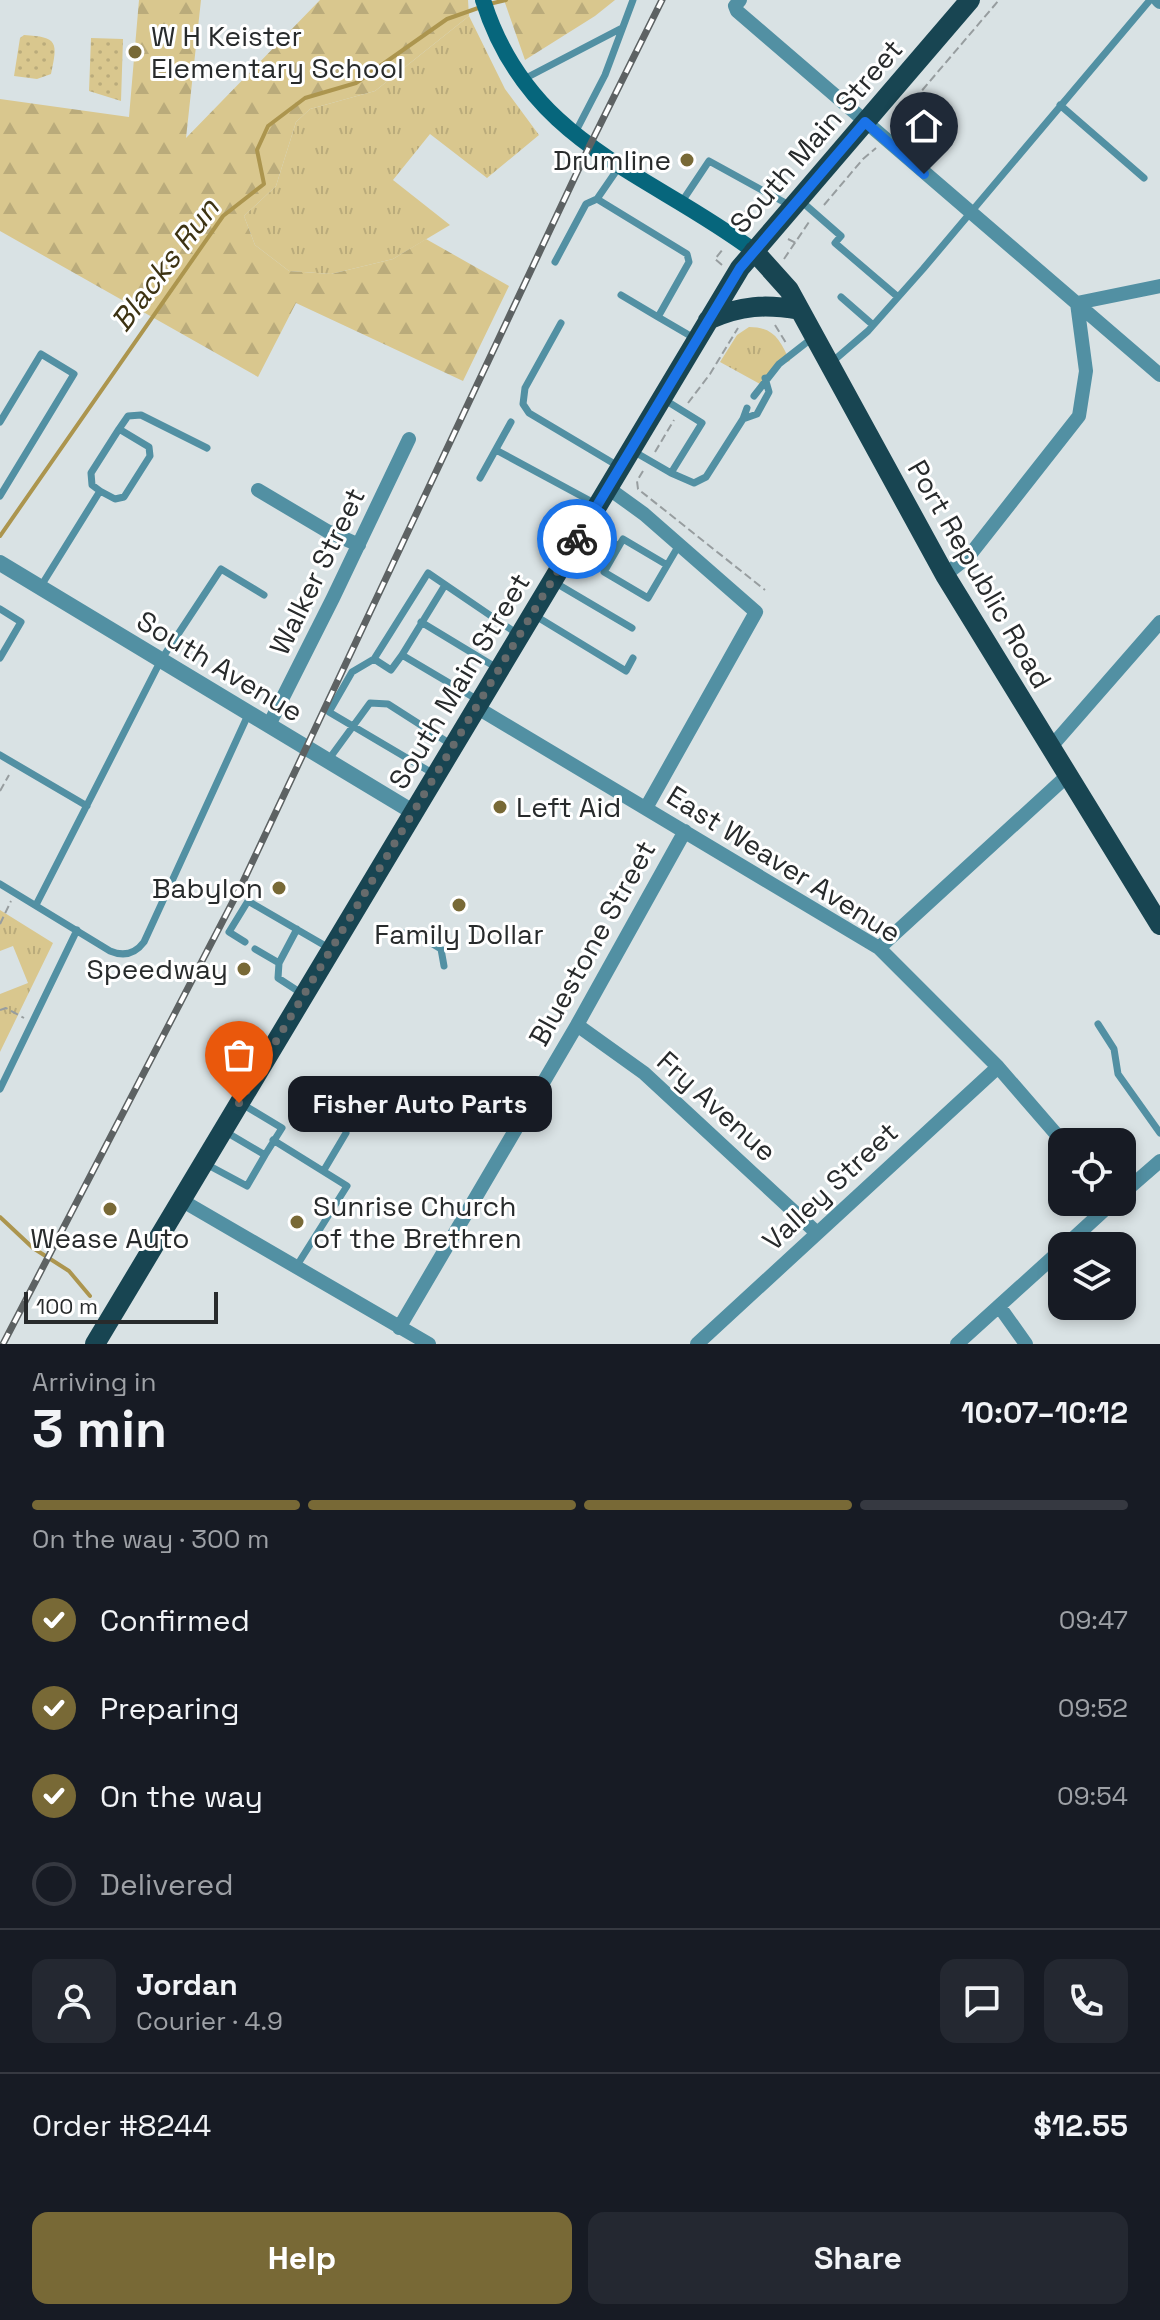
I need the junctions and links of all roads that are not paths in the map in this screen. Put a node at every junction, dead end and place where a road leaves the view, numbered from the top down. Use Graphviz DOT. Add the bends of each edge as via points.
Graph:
graph roads {
  1 [pos="483,0"];
  2 [pos="633,0"];
  3 [pos="970,0"];
  4 [pos="1150,0"];
  5 [pos="741,8"];
  6 [pos="620,29"];
  7 [pos="522,80"];
  8 [pos="1060,105"];
  9 [pos="865,122"];
  10 [pos="574,135"];
  11 [pos="619,167"];
  12 [pos="1144,178"];
  13 [pos="597,199"];
  14 [pos="795,203"];
  15 [pos="680,205"];
  16 [pos="970,214"];
  17 [pos="754,251"];
  18 [pos="555,262"];
  19 [pos="1160,286"];
  20 [pos="621,295"];
  21 [pos="841,297"];
  22 [pos="898,297"];
  23 [pos="1077,303"];
  24 [pos="800,310"];
  25 [pos="658,317"];
  26 [pos="708,320"];
  27 [pos="561,323"];
  28 [pos="873,325"];
  29 [pos="815,336"];
  30 [pos="696,340"];
  31 [pos="830,363"];
  32 [pos="1160,375"];
  33 [pos="765,378"];
  34 [pos="754,396"];
  35 [pos="662,398"];
  36 [pos="747,408"];
  37 [pos="743,419"];
  38 [pos="0,422"];
  39 [pos="511,422"];
  40 [pos="119,429"];
  41 [pos="409,439"];
  42 [pos="207,448"];
  43 [pos="496,450"];
  44 [pos="625,458"];
  45 [pos="671,473"];
  46 [pos="480,478"];
  47 [pos="258,490"];
  48 [pos="100,491"];
  49 [pos="0,496"];
  50 [pos="603,497"];
  51 [pos="585,526"];
  52 [pos="359,545"];
  53 [pos="679,545"];
  54 [pos="619,546"];
  55 [pos="667,565"];
  56 [pos="1,567"];
  57 [pos="945,575"];
  58 [pos="552,581"];
  59 [pos="445,585"];
  60 [pos="40,588"];
  61 [pos="264,595"];
  62 [pos="0,609"];
  63 [pos="532,614"];
  64 [pos="421,622"];
  65 [pos="1160,622"];
  66 [pos="632,628"];
  67 [pos="519,635"];
  68 [pos="402,655"];
  69 [pos="0,658"];
  70 [pos="633,658"];
  71 [pos="374,659"];
  72 [pos="161,660"];
  73 [pos="499,669"];
  74 [pos="478,704"];
  75 [pos="249,713"];
  76 [pos="269,725"];
  77 [pos="351,726"];
  78 [pos="453,745"];
  79 [pos="1050,748"];
  80 [pos="0,755"];
  81 [pos="327,761"];
  82 [pos="435,775"];
  83 [pos="1067,776"];
  84 [pos="87,806"];
  85 [pos="646,808"];
  86 [pos="413,812"];
  87 [pos="685,831"];
  88 [pos="0,884"];
  89 [pos="36,905"];
  90 [pos="1160,925"];
  91 [pos="297,929"];
  92 [pos="77,930"];
  93 [pos="404,933"];
  94 [pos="422,937"];
  95 [pos="244,938"];
  96 [pos="431,943"];
  97 [pos="879,948"];
  98 [pos="262,949"];
  99 [pos="331,949"];
  100 [pos="279,963"];
  101 [pos="444,966"];
  102 [pos="304,995"];
  103 [pos="1098,1024"];
  104 [pos="577,1025"];
  105 [pos="998,1067"];
  106 [pos="0,1089"];
  107 [pos="239,1103"];
  108 [pos="1051,1128"];
  109 [pos="223,1131"];
  110 [pos="346,1133"];
  111 [pos="1160,1133"];
  112 [pos="273,1140"];
  113 [pos="265,1155"];
  114 [pos="1160,1161"];
  115 [pos="204,1163"];
  116 [pos="324,1170"];
  117 [pos="1136,1182"];
  118 [pos="181,1200"];
  119 [pos="1098,1216"];
  120 [pos="1080,1232"];
  121 [pos="817,1233"];
  122 [pos="1048,1262"];
  123 [pos="296,1268"];
  124 [pos="999,1306"];
  125 [pos="399,1328"];
  126 [pos="95,1344"];
  127 [pos="429,1344"];
  128 [pos="697,1344"];
  129 [pos="957,1344"];
  130 [pos="1026,1344"];
  1 -- 7 [label="main road" via="504,53"];
  2 -- 6 [label="lane"];
  3 -- 9 [label="main road, South Main Street"];
  4 -- 8 [label="lane"];
  5 -- 9 [label="street"];
  6 -- 7 [label="lane"];
  6 -- 10 [label="lane" via="605,75"];
  7 -- 10 [label="main road"];
  8 -- 12 [label="lane"];
  8 -- 16 [label="lane"];
  9 -- 14 [label="main road, South Main Street"];
  9 -- 16 [label="street"];
  10 -- 11 [label="main road"];
  11 -- 13 [label="lane"];
  11 -- 15 [label="main road"];
  13 -- 18 [label="lane" via="586,204"];
  13 -- 25 [label="lane" via="687,254 688,266"];
  14 -- 15 [label="lane" via="709,161"];
  14 -- 17 [label="main road, South Main Street"];
  14 -- 22 [label="lane" via="841,236 835,243"];
  15 -- 17 [label="main road"];
  16 -- 22 [label="lane"];
  16 -- 23 [label="street"];
  17 -- 24 [label="main road, Port Republic Road"];
  17 -- 26 [label="main road, South Main Street"];
  19 -- 23 [label="street"];
  20 -- 25 [label="lane"];
  21 -- 28 [label="lane"];
  22 -- 28 [label="lane"];
  23 -- 32 [label="street"];
  23 -- 57 [label="street" via="1086,371 1079,416 969,556"];
  24 -- 26 [label="main road" via="754,305"];
  24 -- 29 [label="main road, Port Republic Road"];
  25 -- 30 [label="lane"];
  26 -- 30 [label="main road, South Main Street"];
  27 -- 44 [label="lane" via="525,388 523,404 529,413"];
  28 -- 31 [label="lane"];
  29 -- 31 [label="main road, Port Republic Road"];
  29 -- 33 [label="lane"];
  30 -- 35 [label="main road, South Main Street"];
  31 -- 57 [label="main road, Port Republic Road"];
  33 -- 34 [label="lane"];
  33 -- 37 [label="lane" via="769,392 757,414"];
  35 -- 44 [label="main road, South Main Street"];
  35 -- 45 [label="lane" via="702,423"];
  36 -- 37 [label="lane"];
  37 -- 45 [label="lane" via="706,477 694,483"];
  38 -- 49 [label="lane" via="41,354 74,374"];
  39 -- 43 [label="lane"];
  40 -- 42 [label="lane" via="128,416 139,414"];
  40 -- 48 [label="lane" via="91,473 92,485"];
  40 -- 48 [label="lane" via="151,453 124,497 115,499"];
  41 -- 52 [label="street, Walker Street"];
  43 -- 46 [label="lane"];
  43 -- 50 [label="lane"];
  44 -- 45 [label="lane" via="649,460"];
  44 -- 50 [label="main road, South Main Street"];
  47 -- 52 [label="street"];
  48 -- 60 [label="lane"];
  50 -- 51 [label="main road, South Main Street"];
  50 -- 53 [label="street" via="644,514"];
  51 -- 54 [label="lane"];
  51 -- 58 [label="main road, South Main Street"];
  52 -- 76 [label="street, Walker Street"];
  53 -- 55 [label="lane"];
  53 -- 85 [label="street" via="756,612"];
  54 -- 55 [label="lane" via="623,539"];
  54 -- 55 [label="lane" via="604,572 648,598"];
  56 -- 60 [label="street, South Avenue"];
  57 -- 79 [label="main road, Port Republic Road"];
  58 -- 63 [label="main road, South Main Street"];
  58 -- 66 [label="lane"];
  59 -- 64 [label="lane"];
  59 -- 67 [label="lane"];
  59 -- 71 [label="lane" via="428,573"];
  60 -- 72 [label="street, South Avenue"];
  61 -- 72 [label="lane" via="221,569"];
  62 -- 69 [label="lane" via="21,622"];
  63 -- 67 [label="main road, South Main Street"];
  63 -- 70 [label="lane" via="626,671"];
  64 -- 68 [label="lane"];
  64 -- 73 [label="lane"];
  65 -- 79 [label="street"];
  67 -- 73 [label="main road, South Main Street"];
  68 -- 71 [label="lane" via="391,670"];
  68 -- 74 [label="lane"];
  71 -- 77 [label="lane" via="352,672 329,712"];
  72 -- 75 [label="street, South Avenue"];
  72 -- 84 [label="lane"];
  73 -- 74 [label="main road, South Main Street"];
  74 -- 78 [label="main road, South Main Street"];
  74 -- 85 [label="street, East Weaver Avenue"];
  75 -- 76 [label="street, South Avenue"];
  75 -- 92 [label="lane" via="142,944 117,954"];
  76 -- 81 [label="street, South Avenue"];
  77 -- 78 [label="lane" via="370,703 388,704"];
  77 -- 81 [label="lane"];
  77 -- 82 [label="lane"];
  78 -- 82 [label="main road, South Main Street"];
  79 -- 83 [label="main road, Port Republic Road"];
  80 -- 84 [label="lane"];
  81 -- 86 [label="street, South Avenue"];
  82 -- 86 [label="main road, South Main Street"];
  83 -- 90 [label="main road, Port Republic Road"];
  83 -- 97 [label="street"];
  84 -- 89 [label="lane"];
  85 -- 87 [label="street, East Weaver Avenue"];
  86 -- 99 [label="main road, South Main Street"];
  87 -- 97 [label="street, East Weaver Avenue"];
  87 -- 104 [label="street, Bluestone Street"];
  88 -- 89 [label="lane"];
  89 -- 92 [label="lane"];
  91 -- 95 [label="lane" via="248,901 229,932"];
  91 -- 99 [label="lane"];
  91 -- 100 [label="lane"];
  92 -- 106 [label="lane"];
  93 -- 94 [label="lane"];
  96 -- 101 [label="lane" via="441,949"];
  97 -- 105 [label="street, East Weaver Avenue"];
  98 -- 100 [label="lane"];
  99 -- 102 [label="main road, South Main Street"];
  100 -- 102 [label="lane" via="278,978"];
  102 -- 107 [label="main road, South Main Street"];
  103 -- 111 [label="lane" via="1114,1049 1118,1074"];
  104 -- 121 [label="street, Fry Avenue" via="644,1073"];
  104 -- 125 [label="street, Bluestone Street"];
  105 -- 108 [label="street, East Weaver Avenue"];
  105 -- 121 [label="street, Valley Street"];
  107 -- 109 [label="main road, South Main Street"];
  107 -- 112 [label="lane" via="282,1128"];
  109 -- 113 [label="lane"];
  109 -- 115 [label="main road, South Main Street"];
  110 -- 116 [label="lane"];
  112 -- 113 [label="lane"];
  112 -- 116 [label="lane"];
  113 -- 115 [label="lane" via="247,1186"];
  114 -- 117 [label="street"];
  115 -- 118 [label="main road, South Main Street"];
  116 -- 123 [label="lane" via="347,1186"];
  118 -- 123 [label="street"];
  118 -- 126 [label="main road, South Main Street"];
  119 -- 120 [label="street"];
  121 -- 128 [label="street, Valley Street"];
  122 -- 124 [label="street"];
  123 -- 125 [label="street"];
  124 -- 129 [label="street"];
  124 -- 130 [label="street"];
  125 -- 127 [label="street"];
}
